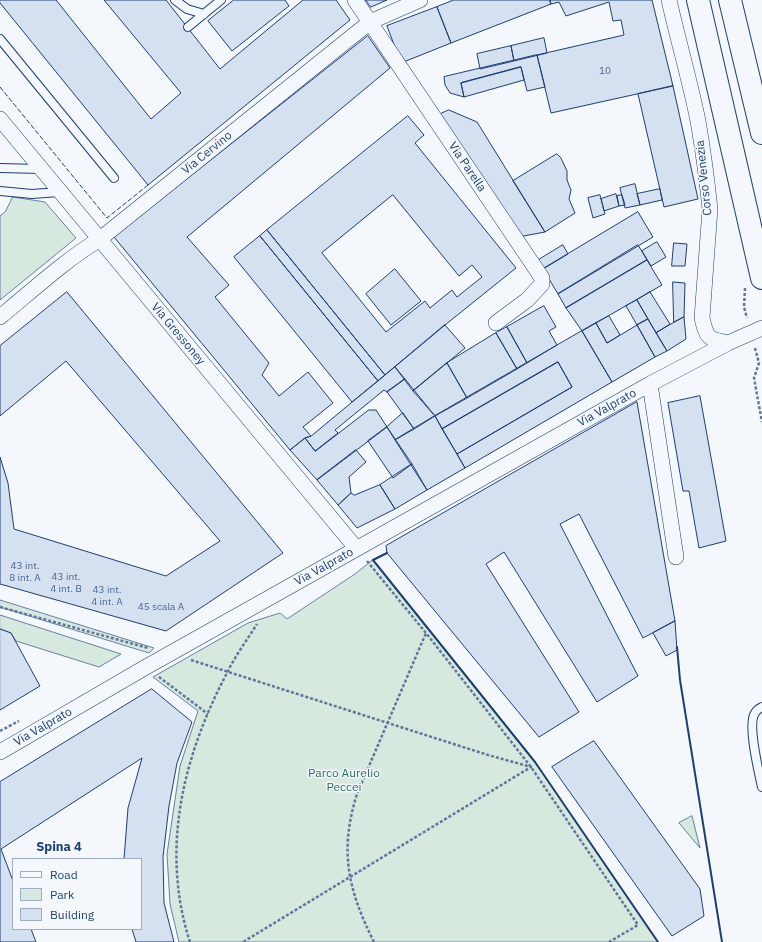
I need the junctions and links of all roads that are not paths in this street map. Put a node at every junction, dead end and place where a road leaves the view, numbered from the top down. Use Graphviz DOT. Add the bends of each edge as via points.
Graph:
graph roads {
  1 [pos="175,0"];
  2 [pos="221,0"];
  3 [pos="355,0"];
  4 [pos="420,0"];
  5 [pos="669,0"];
  6 [pos="698,0"];
  7 [pos="730,0"];
  8 [pos="204,14"];
  9 [pos="370,22"];
  10 [pos="188,27"];
  11 [pos="0,39"];
  12 [pos="0,119"];
  13 [pos="762,133"];
  14 [pos="0,168"];
  15 [pos="41,169"];
  16 [pos="114,178"];
  17 [pos="0,191"];
  18 [pos="60,192"];
  19 [pos="100,239"];
  20 [pos="762,278"];
  21 [pos="0,317"];
  22 [pos="496,323"];
  23 [pos="762,328"];
  24 [pos="728,343"];
  25 [pos="650,384"];
  26 [pos="356,548"];
  27 [pos="676,558"];
  28 [pos="762,707"];
  29 [pos="0,752"];
  30 [pos="762,787"];
  1 -- 8 [label="lane" via="187,9"];
  2 -- 8 [label="lane"];
  3 -- 9 [label="street, Via Parella"];
  4 -- 9 [label="street, Via Cervino"];
  5 -- 24 [label="street, Corso Venezia" via="698,121 709,199 702,318 705,333 713,340"];
  6 -- 20 [label="main road"];
  7 -- 13 [label="main road"];
  8 -- 10 [label="lane"];
  9 -- 19 [label="street, Via Cervino"];
  9 -- 22 [label="street, Via Parella" via="542,278 542,284 527,300"];
  11 -- 16 [label="lane"];
  12 -- 15 [label="street, Via Gressoney"];
  14 -- 15 [label="lane"];
  15 -- 18 [label="street, Via Gressoney"];
  17 -- 18 [label="lane" via="32,194"];
  18 -- 19 [label="street, Via Gressoney"];
  19 -- 21 [label="street, Via Cervino" via="64,264"];
  19 -- 26 [label="street, Via Gressoney"];
  23 -- 24 [label="street, Via Valprato"];
  24 -- 25 [label="street, Via Valprato"];
  25 -- 26 [label="street, Via Valprato"];
  25 -- 27 [label="street, Via Valprato"];
  26 -- 29 [label="street, Via Valprato"];
  28 -- 30 [label="lane" via="754,713 752,723"];
}
